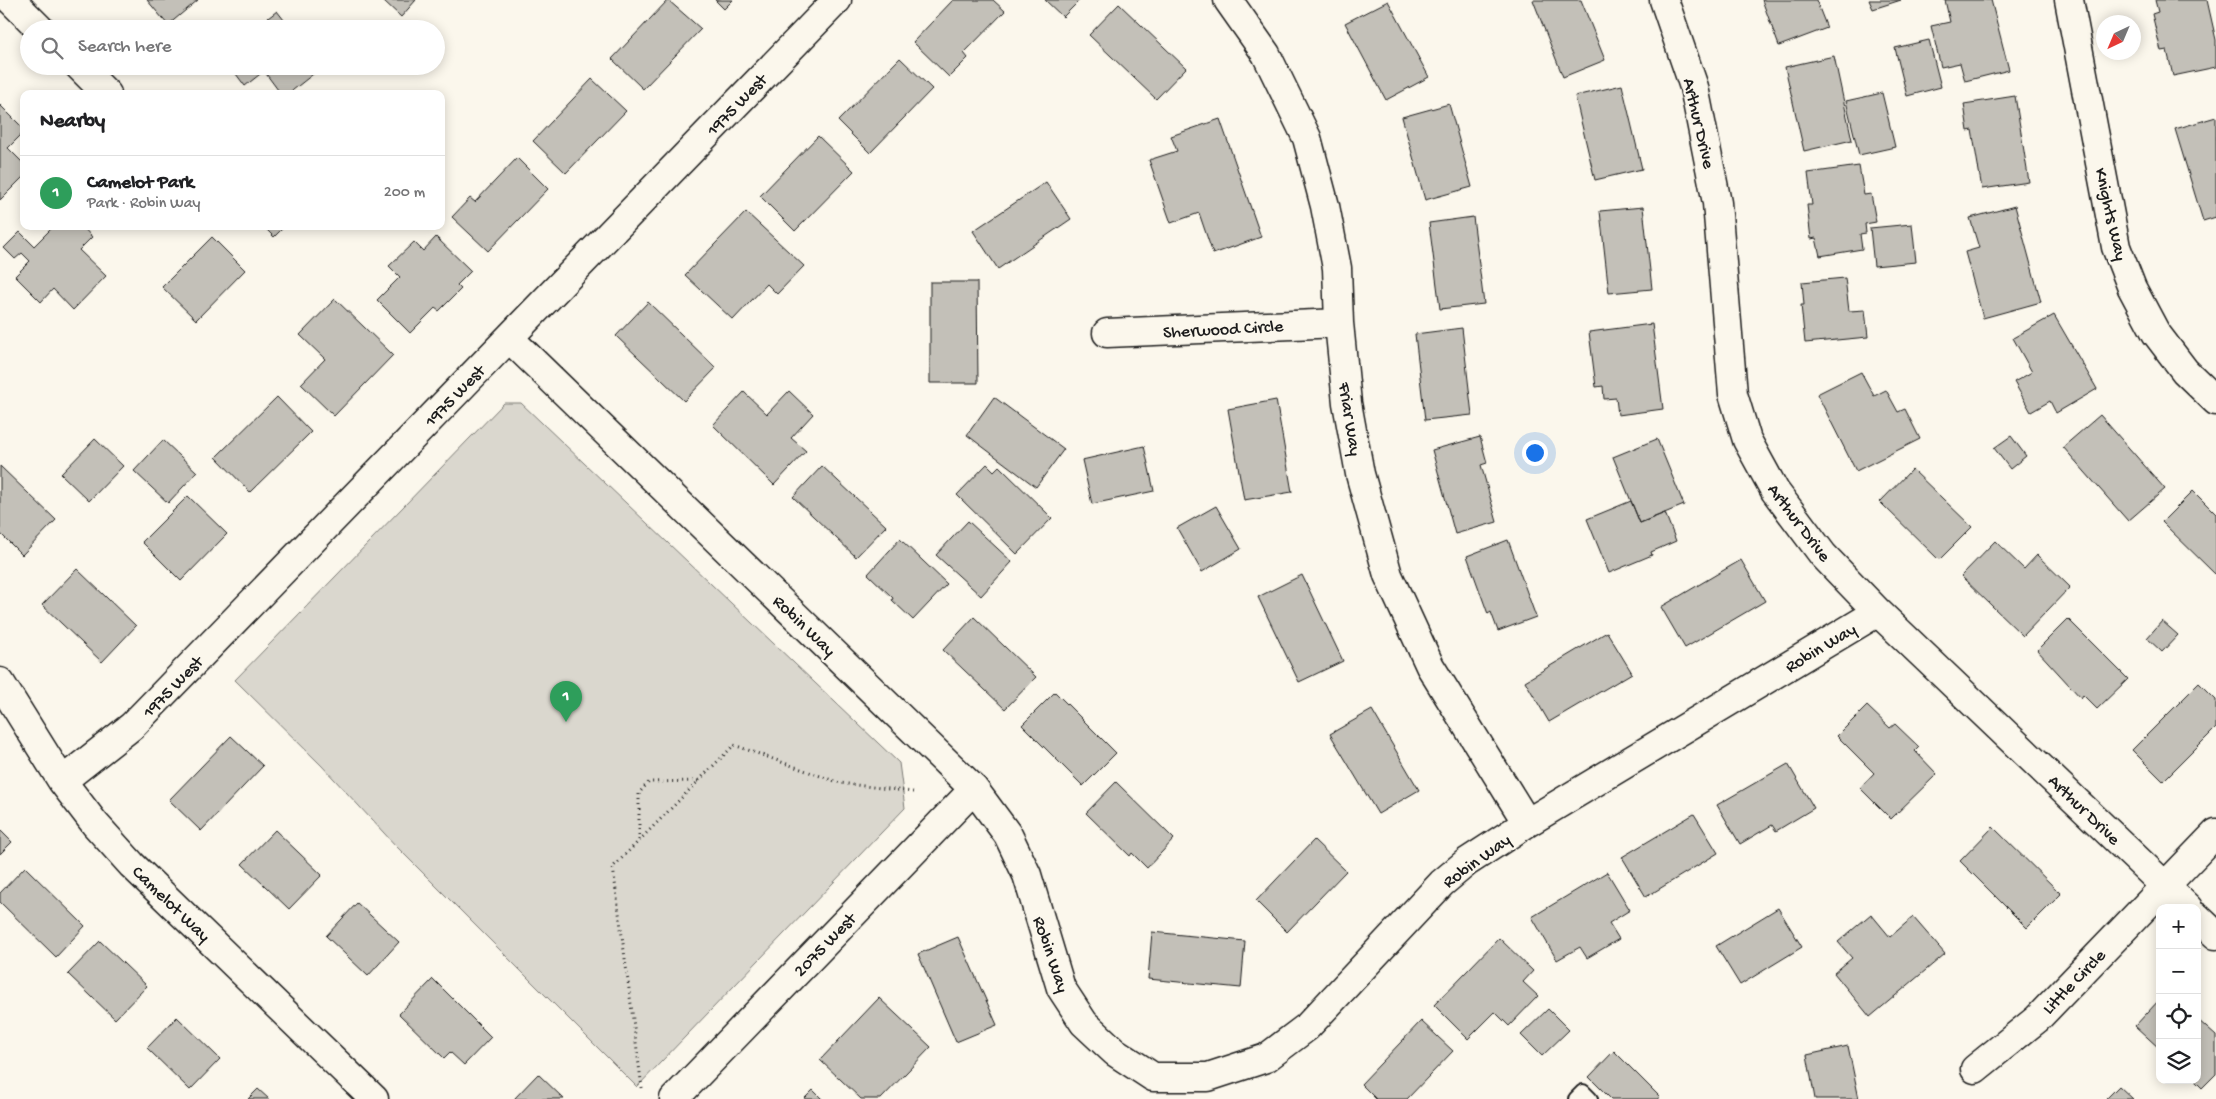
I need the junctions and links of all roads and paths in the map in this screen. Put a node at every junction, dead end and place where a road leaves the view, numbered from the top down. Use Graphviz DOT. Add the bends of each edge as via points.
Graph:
graph roads {
  1 [pos="11,0"];
  2 [pos="837,0"];
  3 [pos="1228,0"];
  4 [pos="1664,0"];
  5 [pos="2069,0"];
  6 [pos="31,20"];
  7 [pos="88,75"];
  8 [pos="103,90"];
  9 [pos="1339,323"];
  10 [pos="1107,333"];
  11 [pos="509,338"];
  12 [pos="2216,401"];
  13 [pos="1878,612"];
  14 [pos="0,682"];
  15 [pos="62,781"];
  16 [pos="698,781"];
  17 [pos="974,789"];
  18 [pos="913,792"];
  19 [pos="1527,824"];
  20 [pos="2216,833"];
  21 [pos="638,841"];
  22 [pos="2165,886"];
  23 [pos="2184,904"];
  24 [pos="2201,921"];
  25 [pos="2216,935"];
  26 [pos="1975,1069"];
  27 [pos="642,1088"];
  28 [pos="374,1099"];
  29 [pos="674,1099"];
  30 [pos="1576,1099"];
  31 [pos="1590,1099"];
  1 -- 6 [label="street"];
  2 -- 11 [label="street, 1975 West"];
  3 -- 9 [label="street, Friar Way" via="1266,54 1307,138 1337,268"];
  4 -- 13 [label="street, Arthur Drive" via="1694,87 1717,203 1733,394 1747,440 1775,491 1823,555"];
  5 -- 12 [label="street, Knights Way" via="2116,248 2132,288 2156,333 2184,371"];
  7 -- 8 [label="street"];
  9 -- 10 [label="street, Sherwood Circle"];
  9 -- 19 [label="street, Friar Way" via="1347,403 1360,474 1388,575 1430,666"];
  11 -- 15 [label="street, 1975 West" via="132,726"];
  11 -- 17 [label="street, Robin Way"];
  13 -- 19 [label="street, Robin Way"];
  13 -- 22 [label="street, Arthur Drive"];
  14 -- 15 [label="street, Camelot Way"];
  15 -- 28 [label="street, Camelot Way" via="132,865"];
  16 -- 18 [label="path" via="734,745 840,783"];
  16 -- 21 [label="path"];
  16 -- 21 [label="path" via="648,782 639,793"];
  17 -- 19 [label="street, Robin Way" via="1008,835 1027,876 1060,988 1084,1023 1115,1052 1153,1077 1208,1077 1266,1058 1307,1027 1442,883 1467,862"];
  17 -- 29 [label="street, 2075 West"];
  20 -- 22 [label="street, Little Circle"];
  21 -- 27 [label="path" via="613,867"];
  22 -- 23 [label="street, Arthur Drive"];
  22 -- 26 [label="street, Little Circle" via="2037,1019"];
  24 -- 25 [label="street"];
  30 -- 31 [label="lane" via="1583,1092"];
}
